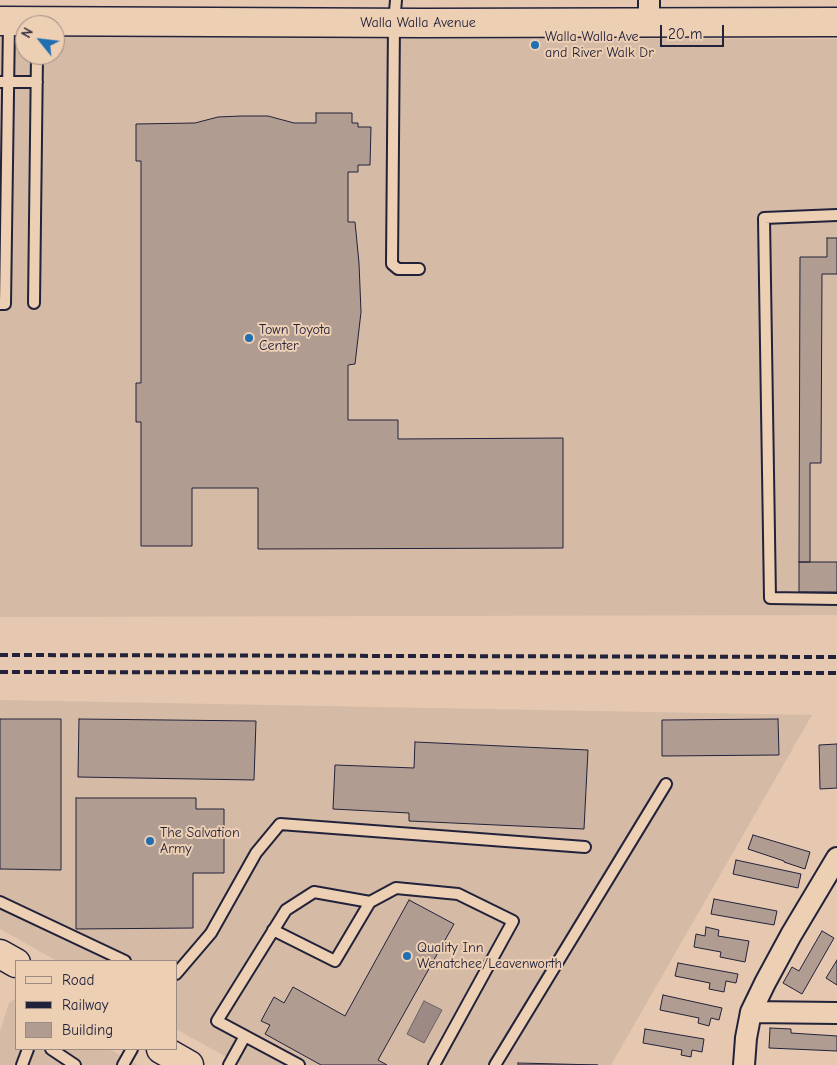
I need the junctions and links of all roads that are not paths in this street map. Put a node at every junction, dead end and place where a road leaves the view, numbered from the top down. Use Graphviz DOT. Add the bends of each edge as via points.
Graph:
graph roads {
  1 [pos="649,11"];
  2 [pos="395,12"];
  3 [pos="4,21"];
  4 [pos="65,22"];
  5 [pos="837,22"];
  6 [pos="37,65"];
  7 [pos="4,82"];
  8 [pos="37,82"];
  9 [pos="837,215"];
  10 [pos="419,269"];
  11 [pos="34,303"];
  12 [pos="0,304"];
  13 [pos="837,598"];
  14 [pos="666,784"];
  15 [pos="585,847"];
  16 [pos="837,858"];
  17 [pos="0,902"];
  18 [pos="370,902"];
  19 [pos="273,930"];
  20 [pos="0,954"];
  21 [pos="123,960"];
  22 [pos="15,963"];
  23 [pos="178,972"];
  24 [pos="752,1012"];
  25 [pos="837,1013"];
  26 [pos="245,1036"];
  27 [pos="28,1050"];
  28 [pos="52,1050"];
  29 [pos="131,1050"];
  30 [pos="162,1050"];
  31 [pos="22,1065"];
  32 [pos="75,1065"];
  33 [pos="123,1065"];
  34 [pos="189,1065"];
  35 [pos="229,1065"];
  36 [pos="298,1065"];
  37 [pos="434,1065"];
  38 [pos="494,1065"];
  39 [pos="744,1065"];
  1 -- 2 [label="street, Walla Walla Avenue"];
  1 -- 5 [label="street, Walla Walla Avenue"];
  2 -- 4 [label="street, Walla Walla Avenue"];
  2 -- 10 [label="lane" via="392,264 398,269"];
  3 -- 7 [label="lane"];
  6 -- 8 [label="lane"];
  7 -- 8 [label="lane"];
  7 -- 12 [label="lane" via="5,304"];
  8 -- 11 [label="lane"];
  9 -- 13 [label="lane" via="764,218 770,598"];
  14 -- 38 [label="lane"];
  15 -- 23 [label="lane" via="280,824 256,853 210,933"];
  16 -- 24 [label="street" via="791,935"];
  17 -- 21 [label="lane"];
  18 -- 19 [label="lane" via="314,892 286,910"];
  18 -- 19 [label="lane" via="335,961"];
  18 -- 37 [label="lane" via="396,888 458,894 513,921"];
  19 -- 26 [label="lane" via="217,1020"];
  20 -- 22 [label="street"];
  24 -- 25 [label="street"];
  24 -- 39 [label="street"];
  26 -- 35 [label="lane"];
  26 -- 36 [label="lane"];
  27 -- 31 [label="lane"];
  28 -- 32 [label="lane"];
  29 -- 33 [label="lane"];
  30 -- 34 [label="street"];
}
